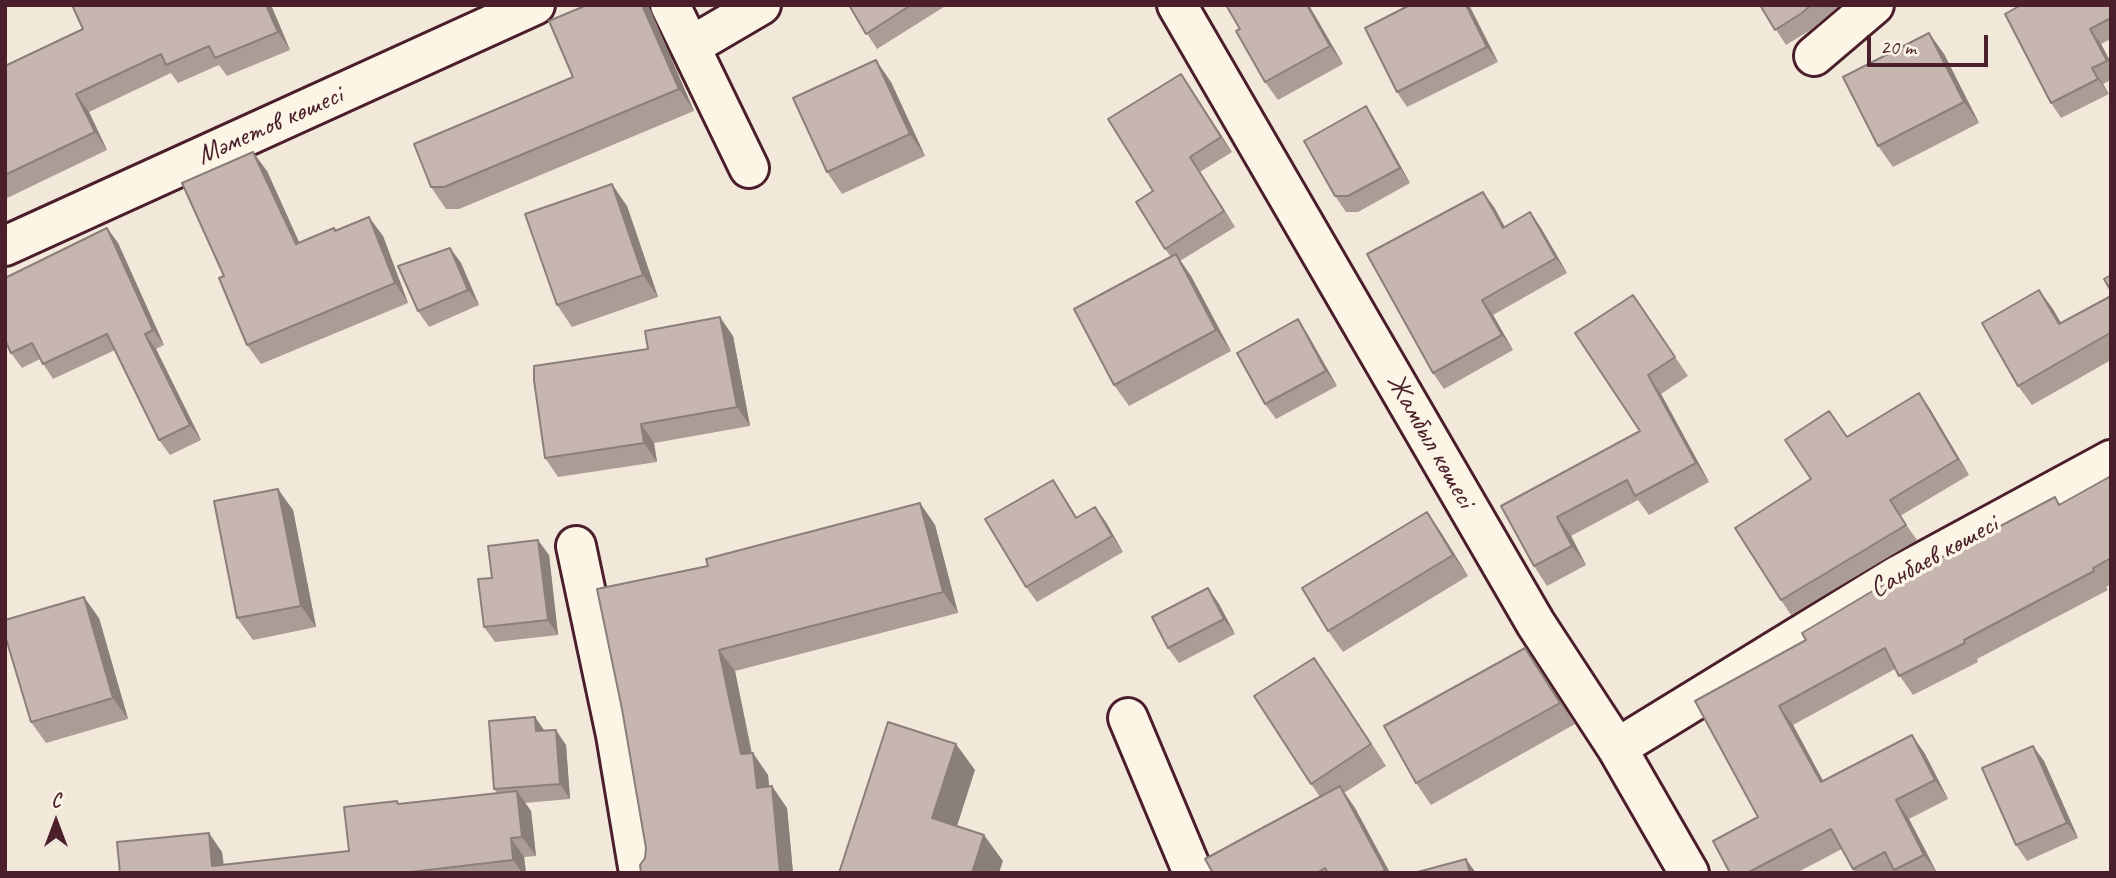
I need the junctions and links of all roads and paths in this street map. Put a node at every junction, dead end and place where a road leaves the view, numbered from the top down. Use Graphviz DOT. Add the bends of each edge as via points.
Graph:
graph roads {
  1 [pos="535,5"];
  2 [pos="670,5"];
  3 [pos="761,5"];
  4 [pos="1177,5"];
  5 [pos="1874,5"];
  6 [pos="691,46"];
  7 [pos="1814,56"];
  8 [pos="748,168"];
  9 [pos="5,246"];
  10 [pos="2111,460"];
  11 [pos="576,546"];
  12 [pos="1128,718"];
  13 [pos="1617,748"];
  14 [pos="639,873"];
  15 [pos="1193,873"];
  16 [pos="1689,873"];
  1 -- 9 [label="street, Мәметов көшесі"];
  2 -- 6 [label="street"];
  3 -- 6 [label="street"];
  4 -- 13 [label="street, Жамбыл көшесі" via="1536,624"];
  5 -- 7 [label="street"];
  6 -- 8 [label="street"];
  10 -- 13 [label="street, Санбаев көшесі" via="1897,576"];
  11 -- 14 [label="street" via="616,735"];
  12 -- 15 [label="street"];
  13 -- 16 [label="street, Жамбыл көшесі"];
}
